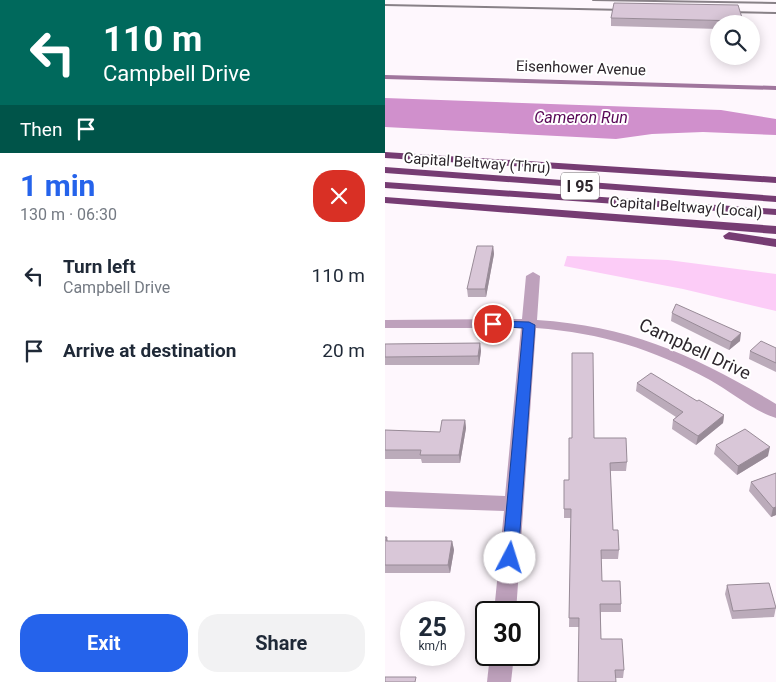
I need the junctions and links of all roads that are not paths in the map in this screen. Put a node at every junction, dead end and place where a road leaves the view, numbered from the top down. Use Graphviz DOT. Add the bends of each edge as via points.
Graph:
graph roads {
  1 [pos="385,77"];
  2 [pos="385,85"];
  3 [pos="776,88"];
  4 [pos="776,96"];
  5 [pos="385,155"];
  6 [pos="474,161"];
  7 [pos="385,170"];
  8 [pos="776,173"];
  9 [pos="776,180"];
  10 [pos="385,185"];
  11 [pos="776,199"];
  12 [pos="385,200"];
  13 [pos="776,212"];
  14 [pos="566,214"];
  15 [pos="776,230"];
  16 [pos="776,243"];
  17 [pos="533,276"];
  18 [pos="385,324"];
  19 [pos="529,325"];
  20 [pos="776,412"];
  21 [pos="385,499"];
  22 [pos="515,504"];
  23 [pos="506,601"];
  24 [pos="500,666"];
  25 [pos="499,682"];
  1 -- 3 [label="main road, Eisenhower Avenue"];
  2 -- 4 [label="main road, Eisenhower Avenue"];
  5 -- 6 [label="highway, Capital Beltway (Local) / I 95"];
  6 -- 8 [label="highway"];
  6 -- 9 [label="highway, Capital Beltway (Local) / I 95"];
  7 -- 11 [label="highway, Capital Beltway (Thru) / I 95"];
  10 -- 13 [label="highway, Capital Beltway (Thru) / I 95"];
  12 -- 14 [label="highway, Capital Beltway (Local) / I 95"];
  14 -- 15 [label="highway, Capital Beltway (Local) / I 95"];
  14 -- 16 [label="highway"];
  17 -- 19 [label="street"];
  18 -- 19 [label="street, Campbell Drive"];
  19 -- 20 [label="street, Campbell Drive" via="591,329 641,343 717,378"];
  19 -- 22 [label="street"];
  21 -- 22 [label="street"];
  22 -- 23 [label="street"];
  24 -- 25 [label="street"];
}
